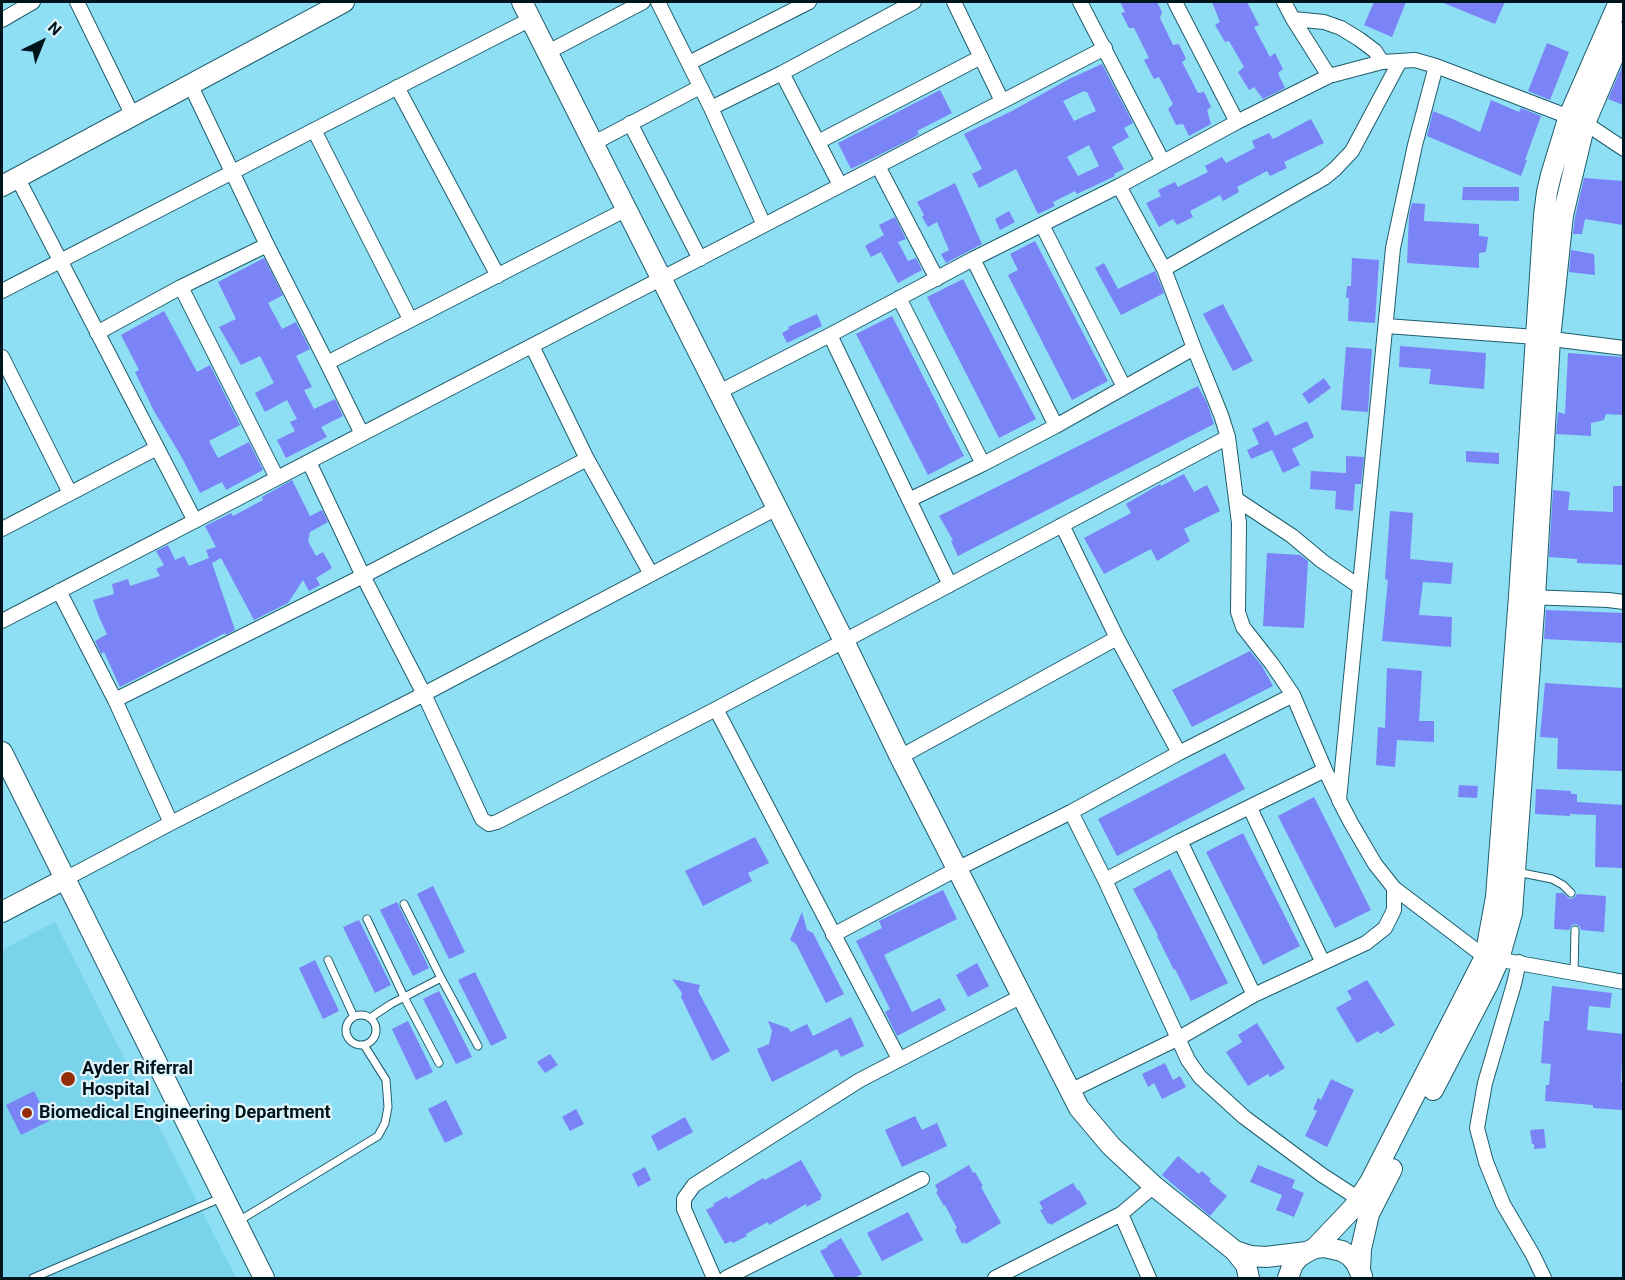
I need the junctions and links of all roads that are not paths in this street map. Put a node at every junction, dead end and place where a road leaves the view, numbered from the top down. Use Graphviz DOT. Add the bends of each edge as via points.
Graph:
graph roads {
  1 [pos="33,2"];
  2 [pos="77,2"];
  3 [pos="344,2"];
  4 [pos="644,2"];
  5 [pos="658,2"];
  6 [pos="809,2"];
  7 [pos="914,2"];
  8 [pos="954,2"];
  9 [pos="1080,2"];
  10 [pos="1175,2"];
  11 [pos="1284,2"];
  12 [pos="1619,2"];
  13 [pos="528,7"];
  14 [pos="1293,19"];
  15 [pos="2,20"];
  16 [pos="1623,32"];
  17 [pos="1105,48"];
  18 [pos="548,52"];
  19 [pos="981,57"];
  20 [pos="1400,61"];
  21 [pos="1382,62"];
  22 [pos="689,63"];
  23 [pos="1436,66"];
  24 [pos="782,73"];
  25 [pos="1329,76"];
  26 [pos="190,84"];
  27 [pos="398,87"];
  28 [pos="700,87"];
  29 [pos="1002,101"];
  30 [pos="711,108"];
  31 [pos="133,116"];
  32 [pos="1577,120"];
  33 [pos="1237,122"];
  34 [pos="630,123"];
  35 [pos="314,129"];
  36 [pos="818,142"];
  37 [pos="594,143"];
  38 [pos="1623,149"];
  39 [pos="1162,162"];
  40 [pos="878,166"];
  41 [pos="232,172"];
  42 [pos="9,182"];
  43 [pos="840,185"];
  44 [pos="1119,186"];
  45 [pos="627,209"];
  46 [pos="764,225"];
  47 [pos="1042,225"];
  48 [pos="267,245"];
  49 [pos="700,259"];
  50 [pos="973,259"];
  51 [pos="60,262"];
  52 [pos="1164,269"];
  53 [pos="498,276"];
  54 [pos="662,278"];
  55 [pos="937,279"];
  56 [pos="181,287"];
  57 [pos="2,291"];
  58 [pos="899,298"];
  59 [pos="410,319"];
  60 [pos="1386,326"];
  61 [pos="97,333"];
  62 [pos="830,335"];
  63 [pos="1543,338"];
  64 [pos="532,346"];
  65 [pos="1194,348"];
  66 [pos="1623,348"];
  67 [pos="2,357"];
  68 [pos="327,363"];
  69 [pos="1124,387"];
  70 [pos="719,392"];
  71 [pos="1056,426"];
  72 [pos="362,434"];
  73 [pos="1228,437"];
  74 [pos="157,448"];
  75 [pos="587,459"];
  76 [pos="309,462"];
  77 [pos="983,464"];
  78 [pos="278,478"];
  79 [pos="70,493"];
  80 [pos="1236,499"];
  81 [pos="909,500"];
  82 [pos="777,508"];
  83 [pos="195,521"];
  84 [pos="1062,525"];
  85 [pos="2,529"];
  86 [pos="651,574"];
  87 [pos="363,576"];
  88 [pos="950,585"];
  89 [pos="1360,587"];
  90 [pos="59,591"];
  91 [pos="1527,597"];
  92 [pos="1623,602"];
  93 [pos="2,621"];
  94 [pos="1118,638"];
  95 [pos="844,641"];
  96 [pos="424,694"];
  97 [pos="1293,695"];
  98 [pos="115,700"];
  99 [pos="716,709"];
  100 [pos="2,752"];
  101 [pos="1179,753"];
  102 [pos="900,757"];
  103 [pos="1514,764"];
  104 [pos="1325,770"];
  105 [pos="1340,800"];
  106 [pos="1250,807"];
  107 [pos="1071,812"];
  108 [pos="171,823"];
  109 [pos="1180,841"];
  110 [pos="957,869"];
  111 [pos="1514,871"];
  112 [pos="65,879"];
  113 [pos="1105,880"];
  114 [pos="1394,888"];
  115 [pos="1571,893"];
  116 [pos="404,904"];
  117 [pos="2,912"];
  118 [pos="367,919"];
  119 [pos="1575,930"];
  120 [pos="833,935"];
  121 [pos="328,960"];
  122 [pos="1501,960"];
  123 [pos="1323,963"];
  124 [pos="1574,973"];
  125 [pos="441,978"];
  126 [pos="1623,982"];
  127 [pos="1254,995"];
  128 [pos="1022,996"];
  129 [pos="404,997"];
  130 [pos="354,1017"];
  131 [pos="370,1018"];
  132 [pos="1179,1038"];
  133 [pos="364,1044"];
  134 [pos="478,1046"];
  135 [pos="899,1059"];
  136 [pos="439,1063"];
  137 [pos="1070,1091"];
  138 [pos="1383,1172"];
  139 [pos="922,1179"];
  140 [pos="1154,1186"];
  141 [pos="224,1197"];
  142 [pos="1359,1199"];
  143 [pos="1121,1214"];
  144 [pos="236,1222"];
  145 [pos="1234,1251"];
  146 [pos="1301,1261"];
  147 [pos="1013,1275"];
  148 [pos="1361,1275"];
  149 [pos="33,1278"];
  150 [pos="264,1278"];
  151 [pos="714,1278"];
  152 [pos="726,1278"];
  153 [pos="995,1278"];
  154 [pos="1149,1278"];
  155 [pos="1249,1278"];
  156 [pos="1276,1278"];
  157 [pos="1544,1278"];
  1 -- 15 [label="street"];
  2 -- 31 [label="street"];
  3 -- 26 [label="street"];
  4 -- 18 [label="street"];
  5 -- 22 [label="street"];
  6 -- 22 [label="street"];
  7 -- 24 [label="street"];
  8 -- 19 [label="street"];
  9 -- 17 [label="street"];
  10 -- 33 [label="street"];
  11 -- 14 [label="street"];
  12 -- 32 [label="street"];
  13 -- 18 [label="street"];
  13 -- 27 [label="street"];
  14 -- 21 [label="street" via="1341,28 1375,51"];
  14 -- 25 [label="street"];
  16 -- 32 [label="street"];
  17 -- 29 [label="street"];
  17 -- 39 [label="street"];
  18 -- 37 [label="street"];
  19 -- 29 [label="street"];
  19 -- 36 [label="street"];
  20 -- 21 [label="street"];
  20 -- 23 [label="street" via="1415,60"];
  20 -- 52 [label="street" via="1352,151 1335,169"];
  21 -- 25 [label="street"];
  22 -- 28 [label="street"];
  23 -- 32 [label="street"];
  23 -- 60 [label="street" via="1393,248"];
  24 -- 30 [label="street"];
  24 -- 36 [label="street"];
  25 -- 33 [label="street"];
  26 -- 31 [label="street"];
  26 -- 41 [label="street"];
  27 -- 35 [label="street"];
  27 -- 53 [label="street"];
  28 -- 30 [label="street"];
  28 -- 34 [label="street"];
  29 -- 40 [label="street"];
  30 -- 46 [label="street"];
  31 -- 42 [label="street"];
  32 -- 38 [label="street"];
  32 -- 63 [label="street" via="1551,175 1554,215"];
  33 -- 39 [label="street"];
  34 -- 37 [label="street"];
  34 -- 49 [label="street"];
  35 -- 41 [label="street"];
  35 -- 59 [label="street"];
  36 -- 43 [label="street"];
  37 -- 45 [label="street"];
  39 -- 44 [label="street"];
  40 -- 43 [label="street"];
  40 -- 55 [label="street"];
  41 -- 48 [label="street"];
  41 -- 51 [label="street"];
  42 -- 51 [label="street"];
  43 -- 46 [label="street"];
  44 -- 47 [label="street"];
  44 -- 52 [label="street"];
  45 -- 53 [label="street"];
  45 -- 54 [label="street"];
  46 -- 49 [label="street"];
  47 -- 50 [label="street"];
  47 -- 69 [label="street"];
  48 -- 56 [label="street"];
  48 -- 68 [label="street"];
  49 -- 54 [label="street"];
  50 -- 55 [label="street"];
  50 -- 71 [label="street"];
  51 -- 57 [label="street"];
  51 -- 61 [label="street"];
  52 -- 65 [label="street"];
  53 -- 59 [label="street"];
  54 -- 64 [label="street"];
  54 -- 70 [label="street"];
  55 -- 58 [label="street"];
  56 -- 61 [label="street"];
  56 -- 78 [label="street"];
  58 -- 62 [label="street"];
  58 -- 77 [label="street"];
  59 -- 68 [label="street"];
  60 -- 63 [label="street"];
  60 -- 89 [label="street"];
  61 -- 74 [label="street"];
  62 -- 70 [label="street"];
  62 -- 81 [label="street"];
  63 -- 66 [label="street"];
  63 -- 91 [label="street"];
  64 -- 72 [label="street"];
  64 -- 75 [label="street"];
  65 -- 69 [label="street"];
  65 -- 73 [label="street"];
  67 -- 79 [label="street"];
  68 -- 72 [label="street"];
  69 -- 71 [label="street"];
  70 -- 82 [label="street"];
  71 -- 77 [label="street"];
  72 -- 76 [label="street"];
  73 -- 80 [label="street"];
  73 -- 84 [label="street"];
  74 -- 79 [label="street"];
  74 -- 83 [label="street"];
  75 -- 86 [label="street"];
  75 -- 87 [label="street"];
  76 -- 78 [label="street"];
  76 -- 87 [label="street"];
  77 -- 81 [label="street"];
  78 -- 83 [label="street"];
  79 -- 85 [label="street"];
  80 -- 89 [label="street"];
  80 -- 97 [label="street" via="1238,612 1243,627"];
  81 -- 88 [label="street"];
  82 -- 86 [label="street"];
  82 -- 95 [label="street"];
  83 -- 90 [label="street"];
  84 -- 88 [label="street"];
  84 -- 94 [label="street"];
  86 -- 96 [label="street"];
  87 -- 96 [label="street"];
  87 -- 98 [label="street"];
  88 -- 95 [label="street"];
  89 -- 105 [label="street"];
  90 -- 93 [label="street"];
  90 -- 98 [label="street"];
  91 -- 92 [label="street"];
  91 -- 103 [label="street"];
  94 -- 101 [label="street"];
  94 -- 102 [label="street"];
  95 -- 99 [label="street"];
  95 -- 102 [label="street"];
  96 -- 99 [label="street" via="482,819 489,825"];
  96 -- 108 [label="street"];
  97 -- 101 [label="street"];
  97 -- 104 [label="street"];
  98 -- 108 [label="street"];
  99 -- 120 [label="street"];
  100 -- 112 [label="street"];
  101 -- 107 [label="street"];
  102 -- 110 [label="street"];
  103 -- 111 [label="street"];
  103 -- 122 [label="street" via="1496,897"];
  104 -- 105 [label="street"];
  104 -- 106 [label="street"];
  105 -- 114 [label="street" via="1363,846"];
  106 -- 109 [label="street"];
  106 -- 123 [label="street"];
  107 -- 110 [label="street"];
  107 -- 113 [label="street"];
  108 -- 112 [label="street"];
  109 -- 113 [label="street"];
  109 -- 127 [label="street"];
  110 -- 120 [label="street"];
  110 -- 128 [label="street"];
  111 -- 115 [label="lane" via="1552,879"];
  111 -- 122 [label="street" via="1512,913"];
  112 -- 117 [label="street"];
  112 -- 141 [label="street"];
  113 -- 132 [label="street"];
  114 -- 122 [label="street"];
  114 -- 123 [label="street" via="1394,910 1385,927 1366,942"];
  116 -- 125 [label="lane"];
  118 -- 129 [label="lane"];
  119 -- 124 [label="lane"];
  120 -- 135 [label="street"];
  121 -- 130 [label="lane"];
  122 -- 124 [label="street"];
  122 -- 138 [label="street"];
  122 -- 157 [label="street" via="1514,984 1485,1083 1477,1128 1503,1204"];
  123 -- 127 [label="street"];
  124 -- 126 [label="street"];
  125 -- 129 [label="lane"];
  125 -- 134 [label="lane"];
  127 -- 132 [label="street"];
  128 -- 135 [label="street"];
  128 -- 137 [label="street"];
  129 -- 131 [label="lane"];
  129 -- 136 [label="lane"];
  130 -- 131 [label="lane"];
  130 -- 133 [label="lane" via="346,1031 349,1039"];
  131 -- 133 [label="lane" via="376,1033 372,1041"];
  132 -- 137 [label="street"];
  132 -- 142 [label="street" via="1200,1077 1244,1117"];
  133 -- 144 [label="lane" via="386,1080 388,1107 378,1136"];
  135 -- 151 [label="street" via="694,1185 684,1198 684,1209"];
  137 -- 140 [label="street" via="1092,1125"];
  138 -- 142 [label="street"];
  138 -- 148 [label="street" via="1360,1249"];
  139 -- 152 [label="street"];
  140 -- 143 [label="street"];
  140 -- 145 [label="street"];
  141 -- 144 [label="street"];
  141 -- 149 [label="lane"];
  142 -- 146 [label="street"];
  143 -- 147 [label="street"];
  143 -- 154 [label="street"];
  144 -- 150 [label="street"];
  145 -- 146 [label="street"];
  145 -- 155 [label="street" via="1246,1265"];
  146 -- 148 [label="street" via="1333,1248 1356,1263"];
  146 -- 156 [label="street"];
  147 -- 153 [label="street"];
}
